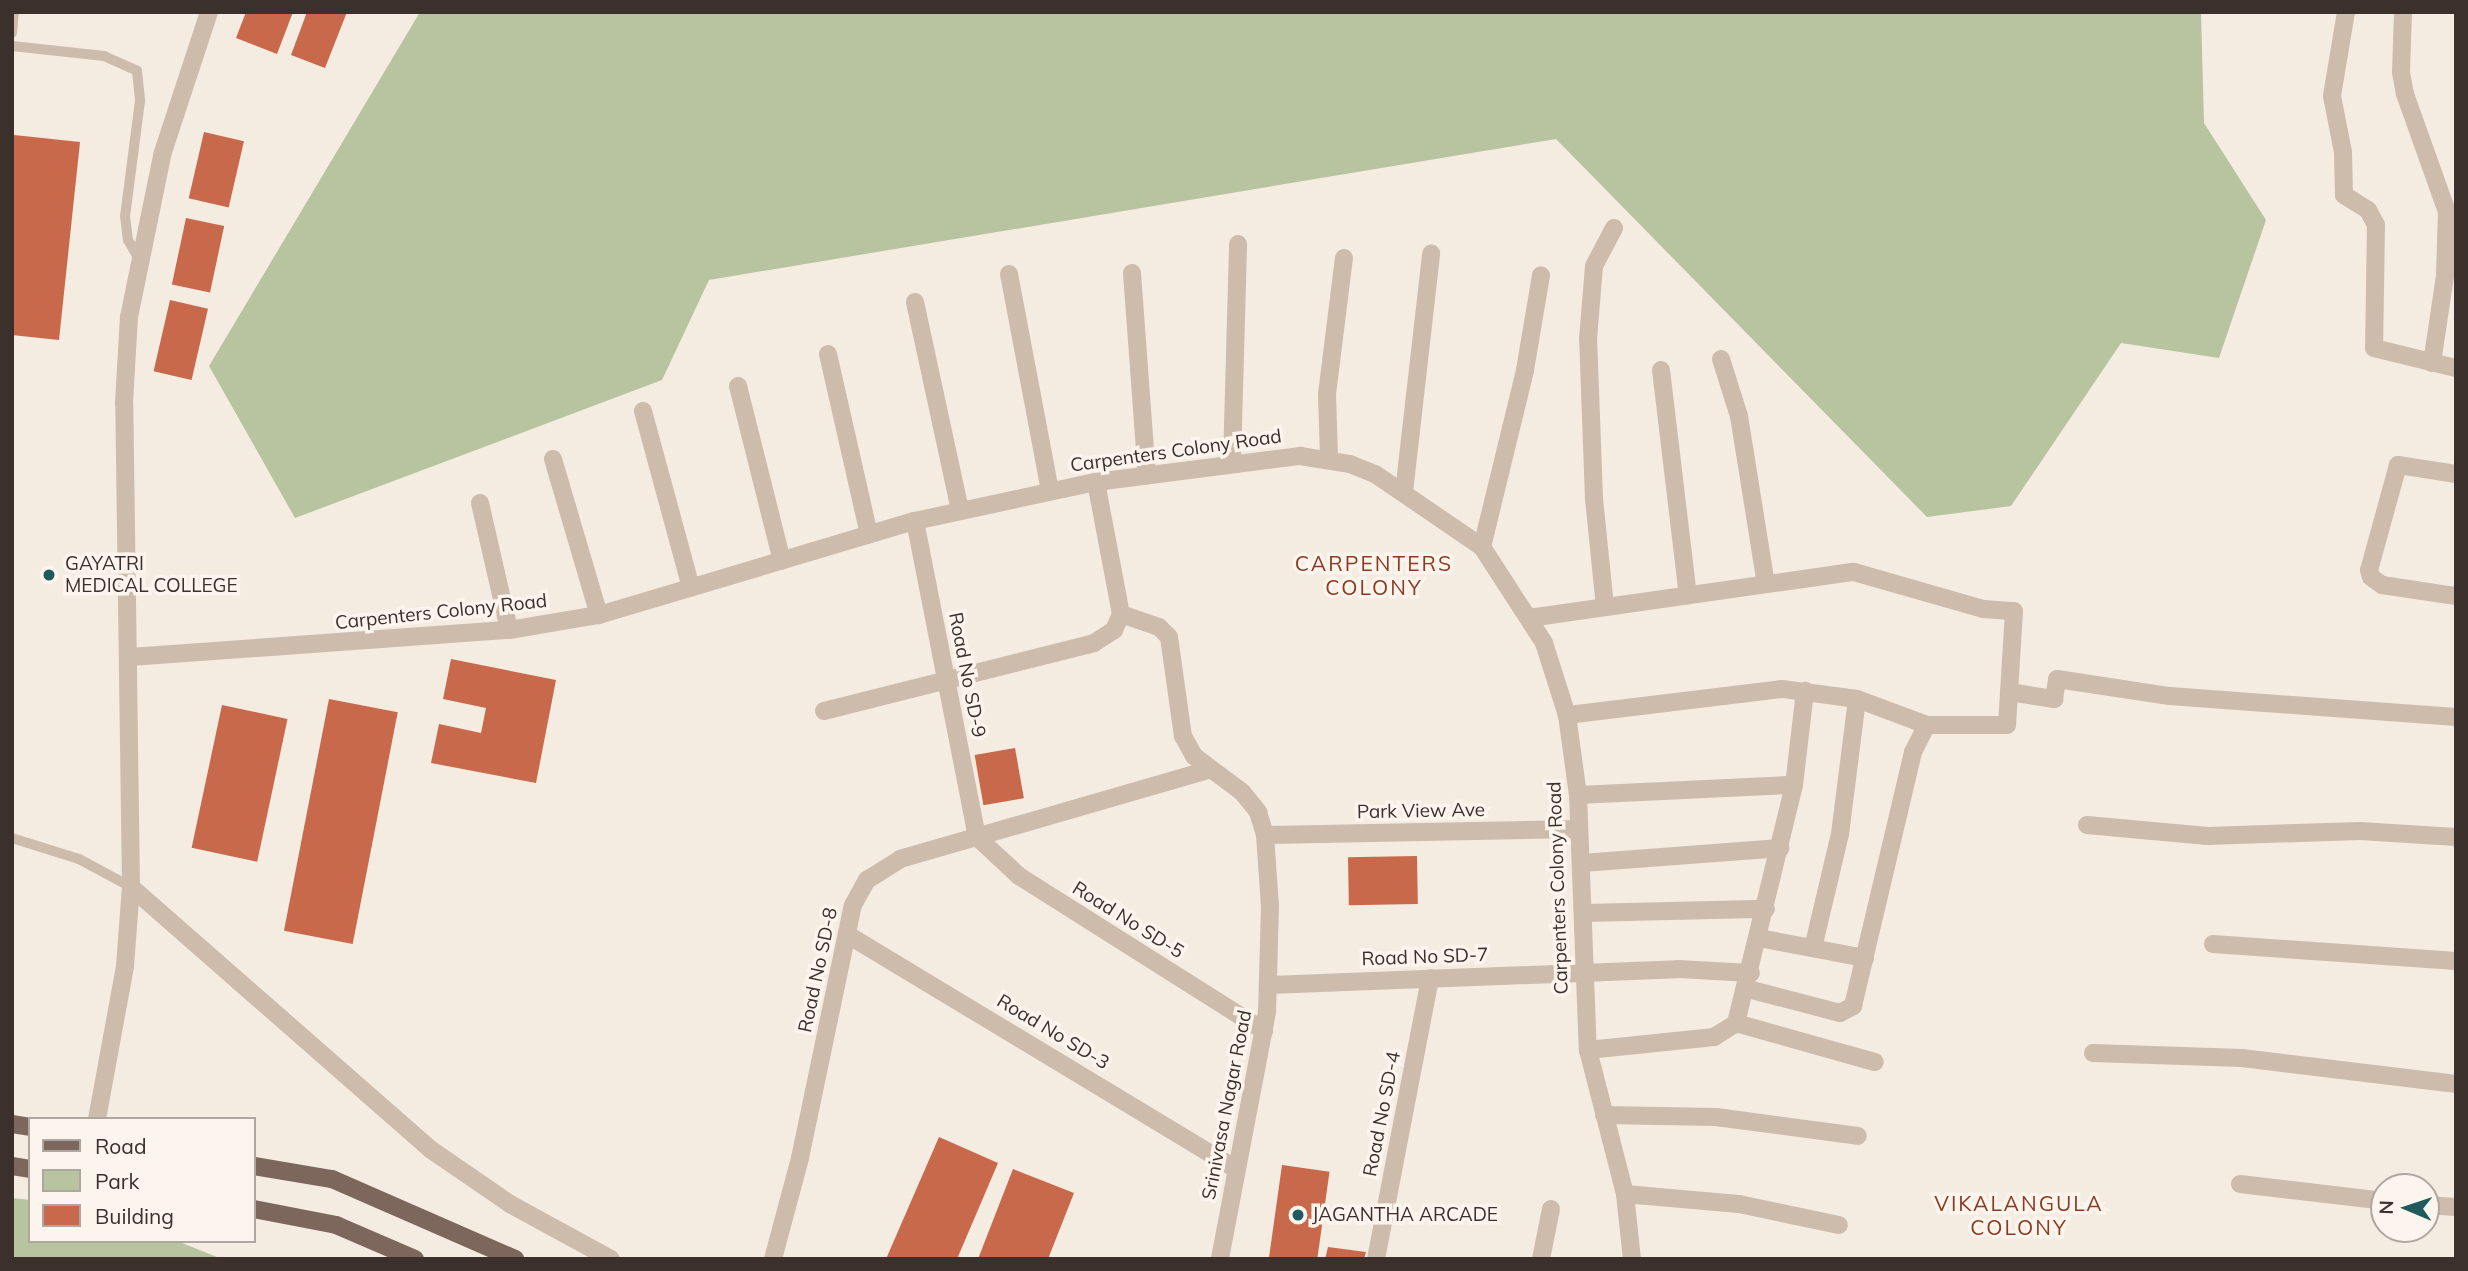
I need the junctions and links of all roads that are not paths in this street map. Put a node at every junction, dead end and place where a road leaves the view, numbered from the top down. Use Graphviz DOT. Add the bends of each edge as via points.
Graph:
graph roads {
  1 [pos="15,12"];
  2 [pos="209,12"];
  3 [pos="2346,12"];
  4 [pos="2403,12"];
  5 [pos="12,33"];
  6 [pos="12,46"];
  7 [pos="1614,228"];
  8 [pos="1238,244"];
  9 [pos="1432,254"];
  10 [pos="1344,258"];
  11 [pos="139,260"];
  12 [pos="1132,272"];
  13 [pos="1009,274"];
  14 [pos="1541,275"];
  15 [pos="915,302"];
  16 [pos="828,354"];
  17 [pos="1721,359"];
  18 [pos="2432,363"];
  19 [pos="2456,368"];
  20 [pos="1661,370"];
  21 [pos="738,386"];
  22 [pos="643,411"];
  23 [pos="1329,457"];
  24 [pos="553,459"];
  25 [pos="1231,462"];
  26 [pos="2456,474"];
  27 [pos="1147,475"];
  28 [pos="1096,482"];
  29 [pos="1050,491"];
  30 [pos="1404,492"];
  31 [pos="480,503"];
  32 [pos="960,510"];
  33 [pos="915,521"];
  34 [pos="869,534"];
  35 [pos="1482,547"];
  36 [pos="782,561"];
  37 [pos="1766,584"];
  38 [pos="691,588"];
  39 [pos="1688,595"];
  40 [pos="2456,596"];
  41 [pos="1605,607"];
  42 [pos="1121,614"];
  43 [pos="599,615"];
  44 [pos="1529,618"];
  45 [pos="509,630"];
  46 [pos="130,657"];
  47 [pos="946,678"];
  48 [pos="1805,691"];
  49 [pos="2010,692"];
  50 [pos="1857,699"];
  51 [pos="824,711"];
  52 [pos="1567,715"];
  53 [pos="2456,717"];
  54 [pos="1927,725"];
  55 [pos="1209,770"];
  56 [pos="1794,785"];
  57 [pos="1578,795"];
  58 [pos="2087,825"];
  59 [pos="1579,829"];
  60 [pos="1265,835"];
  61 [pos="977,837"];
  62 [pos="2456,837"];
  63 [pos="12,838"];
  64 [pos="1780,848"];
  65 [pos="1582,863"];
  66 [pos="131,887"];
  67 [pos="1766,909"];
  68 [pos="1584,913"];
  69 [pos="848,935"];
  70 [pos="1759,938"];
  71 [pos="2213,944"];
  72 [pos="1813,948"];
  73 [pos="1865,958"];
  74 [pos="2456,961"];
  75 [pos="1584,971"];
  76 [pos="1430,978"];
  77 [pos="1749,981"];
  78 [pos="1268,985"];
  79 [pos="1736,1023"];
  80 [pos="1264,1031"];
  81 [pos="1588,1050"];
  82 [pos="2093,1053"];
  83 [pos="1875,1062"];
  84 [pos="2456,1084"];
  85 [pos="1604,1115"];
  86 [pos="97,1117"];
  87 [pos="1858,1136"];
  88 [pos="256,1166"];
  89 [pos="1235,1168"];
  90 [pos="2240,1184"];
  91 [pos="1625,1194"];
  92 [pos="2370,1199"];
  93 [pos="256,1209"];
  94 [pos="1551,1209"];
  95 [pos="1839,1225"];
  96 [pos="415,1259"];
  97 [pos="515,1259"];
  98 [pos="611,1259"];
  99 [pos="773,1259"];
  100 [pos="1220,1259"];
  101 [pos="1376,1259"];
  102 [pos="1541,1259"];
  103 [pos="1632,1259"];
  1 -- 5 [label="lane"];
  2 -- 11 [label="street" via="163,152"];
  3 -- 18 [label="street" via="2332,96 2343,152 2344,195 2368,210 2376,225 2374,348"];
  4 -- 18 [label="street" via="2405,94 2447,212 2445,276"];
  6 -- 11 [label="lane" via="104,56 137,71 140,101 125,216 128,240"];
  7 -- 41 [label="street" via="1594,266 1588,338 1594,499"];
  8 -- 25 [label="street"];
  9 -- 30 [label="street"];
  10 -- 23 [label="street" via="1327,394"];
  11 -- 46 [label="street" via="129,317 124,403"];
  12 -- 27 [label="street"];
  13 -- 29 [label="street"];
  14 -- 35 [label="street" via="1525,370"];
  15 -- 32 [label="street"];
  16 -- 34 [label="street"];
  17 -- 37 [label="street" via="1739,416"];
  18 -- 19 [label="street"];
  20 -- 39 [label="street"];
  21 -- 36 [label="street"];
  22 -- 38 [label="street"];
  23 -- 25 [label="street, Carpenters Colony Road"];
  23 -- 30 [label="street, Carpenters Colony Road" via="1375,474"];
  24 -- 43 [label="street"];
  25 -- 27 [label="street, Carpenters Colony Road"];
  26 -- 40 [label="street" via="2398,464 2370,570 2371,577 2382,585"];
  27 -- 28 [label="street, Carpenters Colony Road"];
  28 -- 29 [label="street, Carpenters Colony Road"];
  28 -- 42 [label="street"];
  29 -- 32 [label="street, Carpenters Colony Road"];
  30 -- 35 [label="street, Carpenters Colony Road"];
  31 -- 45 [label="street"];
  32 -- 33 [label="street, Carpenters Colony Road"];
  33 -- 34 [label="street, Carpenters Colony Road"];
  33 -- 47 [label="street, Road No SD-9"];
  34 -- 36 [label="street, Carpenters Colony Road"];
  35 -- 44 [label="street, Carpenters Colony Road"];
  36 -- 38 [label="street, Carpenters Colony Road"];
  37 -- 39 [label="street"];
  37 -- 49 [label="street" via="1863,572 1983,609 2014,611"];
  38 -- 43 [label="street, Carpenters Colony Road"];
  39 -- 41 [label="street"];
  41 -- 44 [label="street"];
  42 -- 47 [label="street" via="1114,630 1094,643"];
  42 -- 55 [label="street, Srinivasa Nagar Road" via="1158,627 1169,637 1183,736"];
  43 -- 45 [label="street, Carpenters Colony Road"];
  44 -- 52 [label="street, Carpenters Colony Road" via="1544,643"];
  45 -- 46 [label="street, Carpenters Colony Road"];
  46 -- 66 [label="street"];
  47 -- 51 [label="street"];
  47 -- 61 [label="street, Road No SD-9"];
  48 -- 50 [label="street"];
  48 -- 52 [label="street" via="1782,689"];
  48 -- 56 [label="street"];
  49 -- 53 [label="street" via="2054,699 2057,679 2170,696"];
  49 -- 54 [label="street" via="2007,725"];
  50 -- 54 [label="street"];
  50 -- 72 [label="street" via="1840,834"];
  52 -- 57 [label="street, Carpenters Colony Road"];
  54 -- 73 [label="street" via="1913,752"];
  55 -- 60 [label="street, Srinivasa Nagar Road" via="1242,792 1258,812"];
  55 -- 61 [label="street, Road No SD-8"];
  56 -- 57 [label="street"];
  56 -- 64 [label="street"];
  57 -- 59 [label="street, Carpenters Colony Road"];
  58 -- 62 [label="street" via="2207,836 2360,831"];
  59 -- 60 [label="street, Park View Ave"];
  59 -- 65 [label="street, Carpenters Colony Road"];
  60 -- 78 [label="street, Srinivasa Nagar Road" via="1270,906"];
  61 -- 69 [label="street, Road No SD-8" via="881,869 858,893"];
  61 -- 80 [label="street, Road No SD-5" via="1019,876"];
  63 -- 66 [label="lane" via="79,859"];
  64 -- 65 [label="street"];
  64 -- 67 [label="street"];
  65 -- 68 [label="street, Carpenters Colony Road"];
  66 -- 86 [label="street" via="125,966"];
  66 -- 98 [label="street" via="430,1149 510,1204"];
  67 -- 68 [label="street"];
  67 -- 70 [label="street"];
  68 -- 75 [label="street, Carpenters Colony Road"];
  69 -- 89 [label="street, Road No SD-3"];
  69 -- 99 [label="street, Road No SD-8"];
  70 -- 72 [label="street"];
  70 -- 77 [label="street"];
  71 -- 74 [label="street"];
  72 -- 73 [label="street"];
  73 -- 77 [label="street, Road No SD-7" via="1857,997 1847,1012"];
  75 -- 76 [label="street, Road No SD-7"];
  75 -- 77 [label="street, Road No SD-7"];
  75 -- 81 [label="street, Carpenters Colony Road"];
  76 -- 78 [label="street, Road No SD-7"];
  76 -- 101 [label="street, Road No SD-4"];
  77 -- 79 [label="street"];
  78 -- 80 [label="street, Srinivasa Nagar Road"];
  79 -- 81 [label="street" via="1714,1037"];
  79 -- 83 [label="street"];
  80 -- 89 [label="street, Srinivasa Nagar Road"];
  81 -- 85 [label="street, Carpenters Colony Road"];
  82 -- 84 [label="street" via="2242,1059"];
  85 -- 87 [label="street" via="1729,1119"];
  85 -- 91 [label="street, Carpenters Colony Road"];
  88 -- 97 [label="main road" via="332,1179"];
  89 -- 100 [label="street, Srinivasa Nagar Road"];
  90 -- 92 [label="street"];
  91 -- 95 [label="street" via="1739,1204"];
  91 -- 103 [label="street, Carpenters Colony Road"];
  93 -- 96 [label="main road" via="336,1225"];
  94 -- 102 [label="street"];
}
